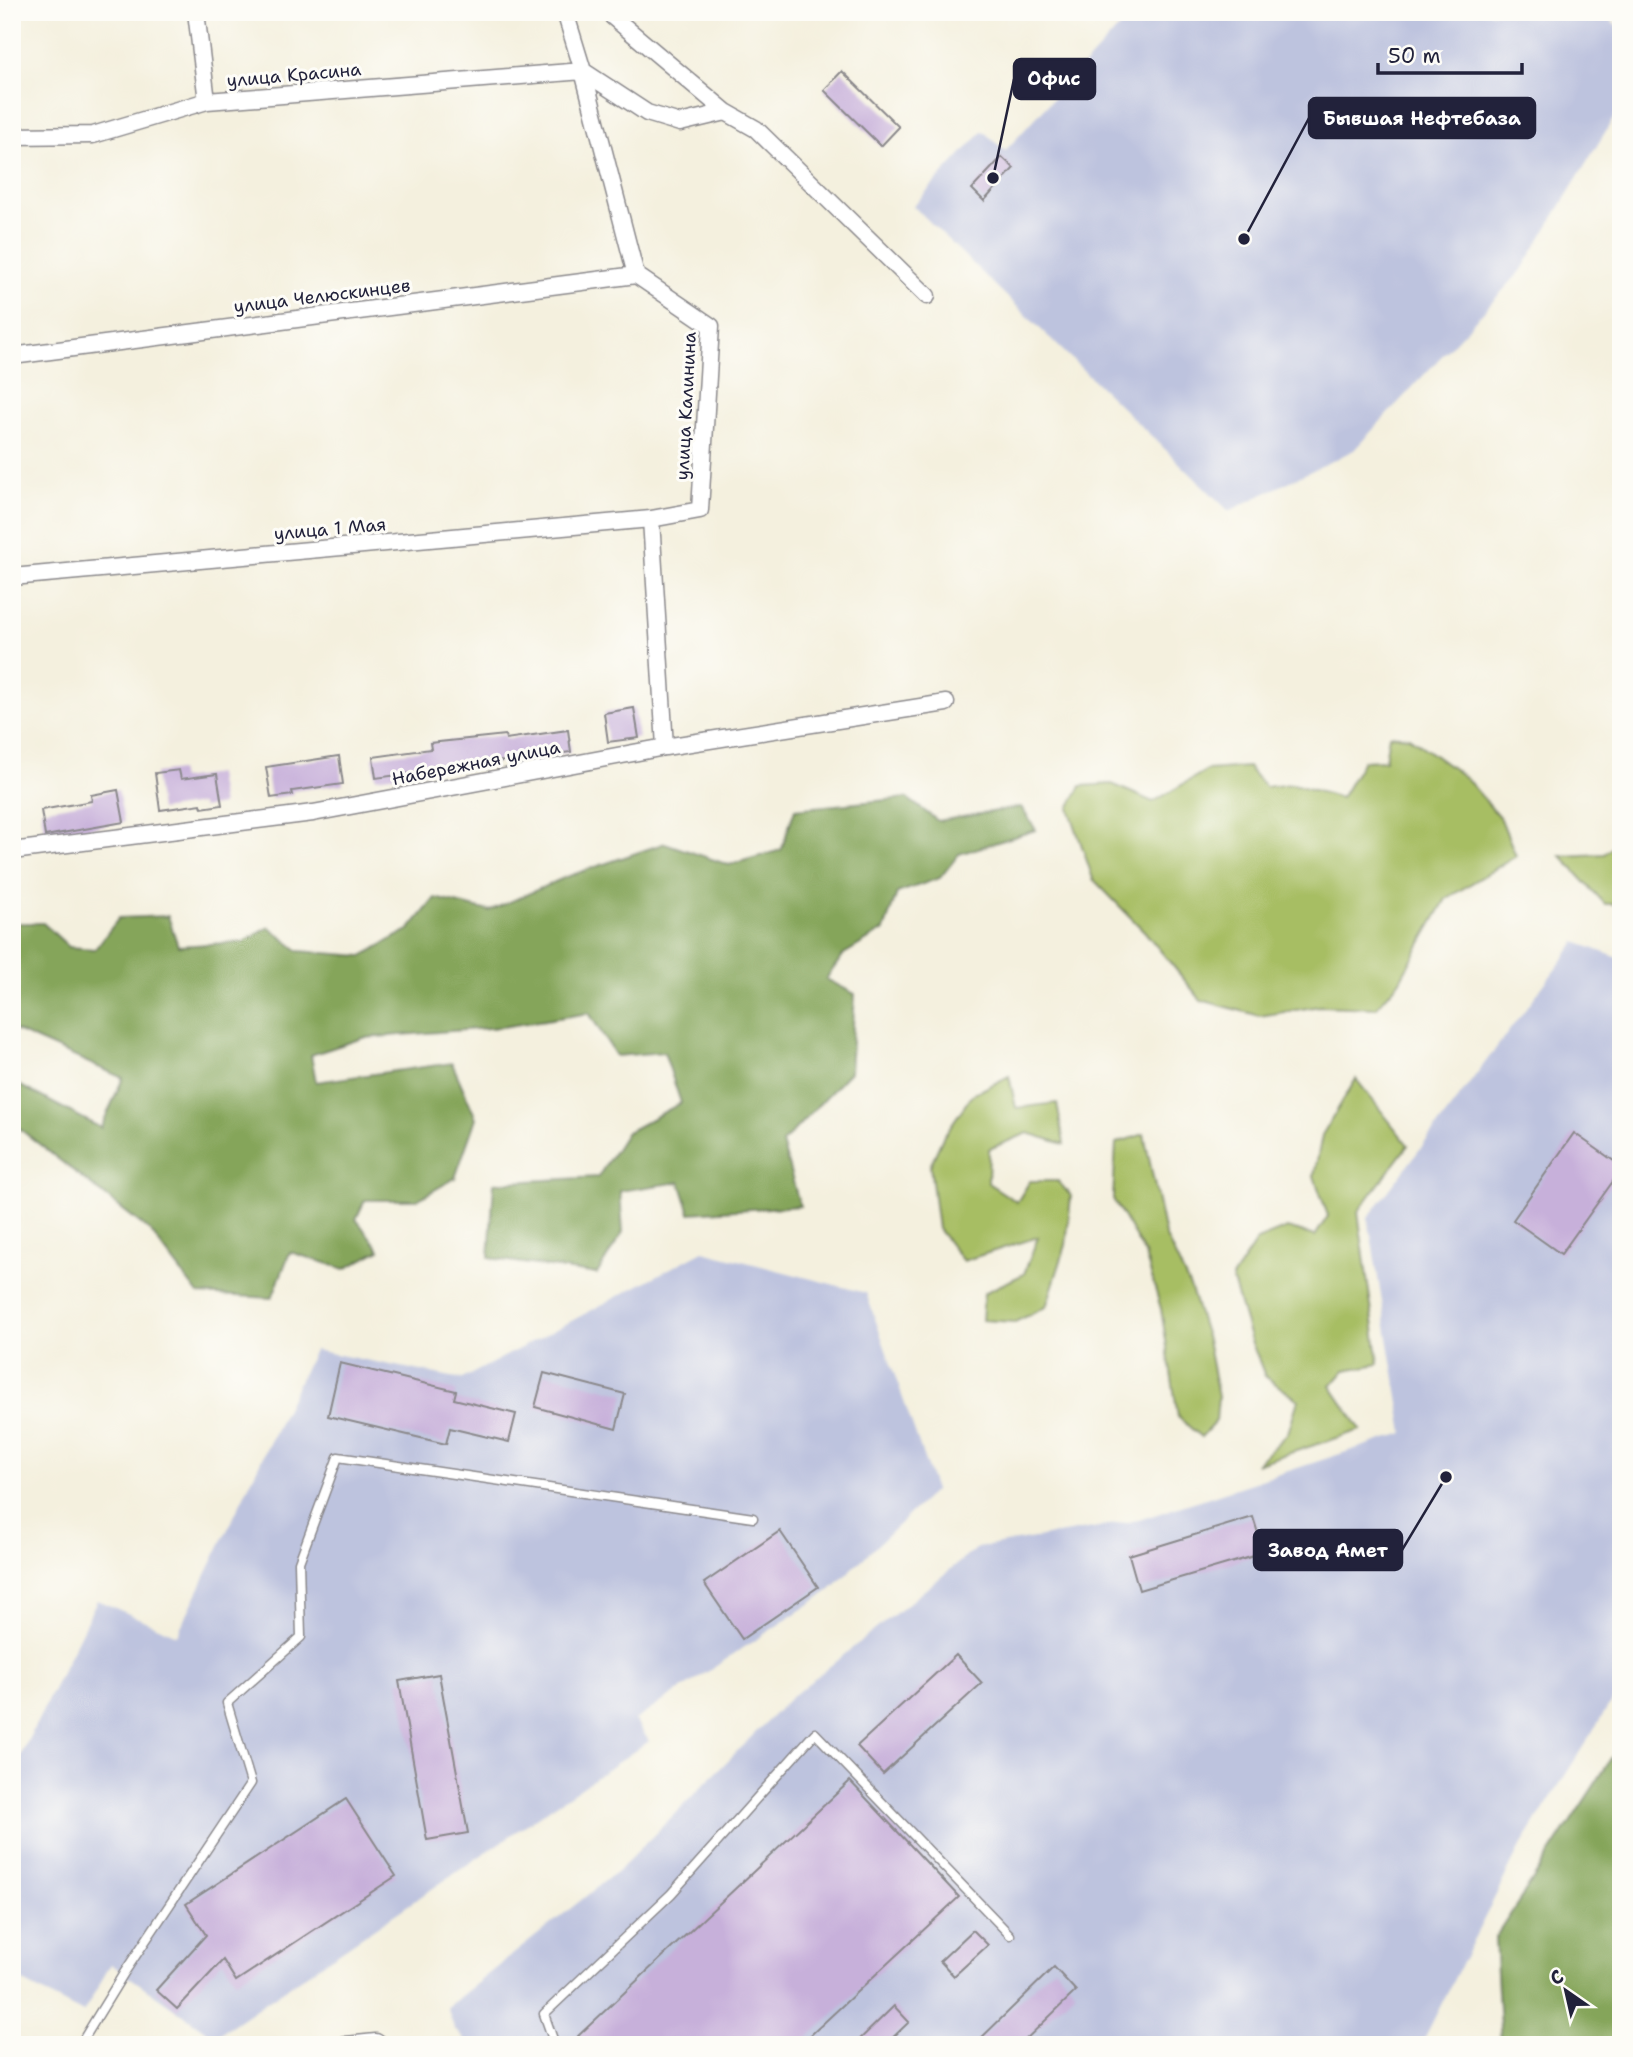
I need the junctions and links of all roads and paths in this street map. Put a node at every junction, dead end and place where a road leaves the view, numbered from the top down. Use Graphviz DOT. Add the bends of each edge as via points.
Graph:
graph roads {
  1 [pos="196,12"];
  2 [pos="565,12"];
  3 [pos="610,12"];
  4 [pos="583,71"];
  5 [pos="207,101"];
  6 [pos="726,112"];
  7 [pos="12,136"];
  8 [pos="636,275"];
  9 [pos="927,296"];
  10 [pos="12,356"];
  11 [pos="651,519"];
  12 [pos="12,577"];
  13 [pos="946,703"];
  14 [pos="665,747"];
  15 [pos="12,850"];
  16 [pos="753,1518"];
  17 [pos="1010,1935"];
  18 [pos="80,2045"];
  19 [pos="346,2045"];
  20 [pos="380,2045"];
  21 [pos="555,2045"];
  1 -- 5 [label="street"];
  2 -- 4 [label="street"];
  3 -- 6 [label="street"];
  4 -- 5 [label="street, улица Красина"];
  4 -- 6 [label="street" via="646,113 680,123"];
  4 -- 8 [label="street"];
  5 -- 7 [label="street, улица Красина" via="93,135"];
  6 -- 9 [label="street" via="756,129"];
  8 -- 10 [label="street, улица Челюскинцев"];
  8 -- 11 [label="street, улица Калинина" via="712,326 700,510"];
  11 -- 12 [label="street, улица 1 Мая"];
  11 -- 14 [label="street"];
  13 -- 14 [label="street, Набережная улица"];
  14 -- 15 [label="street, Набережная улица" via="313,813"];
  16 -- 18 [label="lane" via="338,1457 299,1562 301,1637 227,1703 251,1783"];
  17 -- 21 [label="lane" via="815,1733 671,1894 544,2014"];
  19 -- 20 [label="street"];
}
